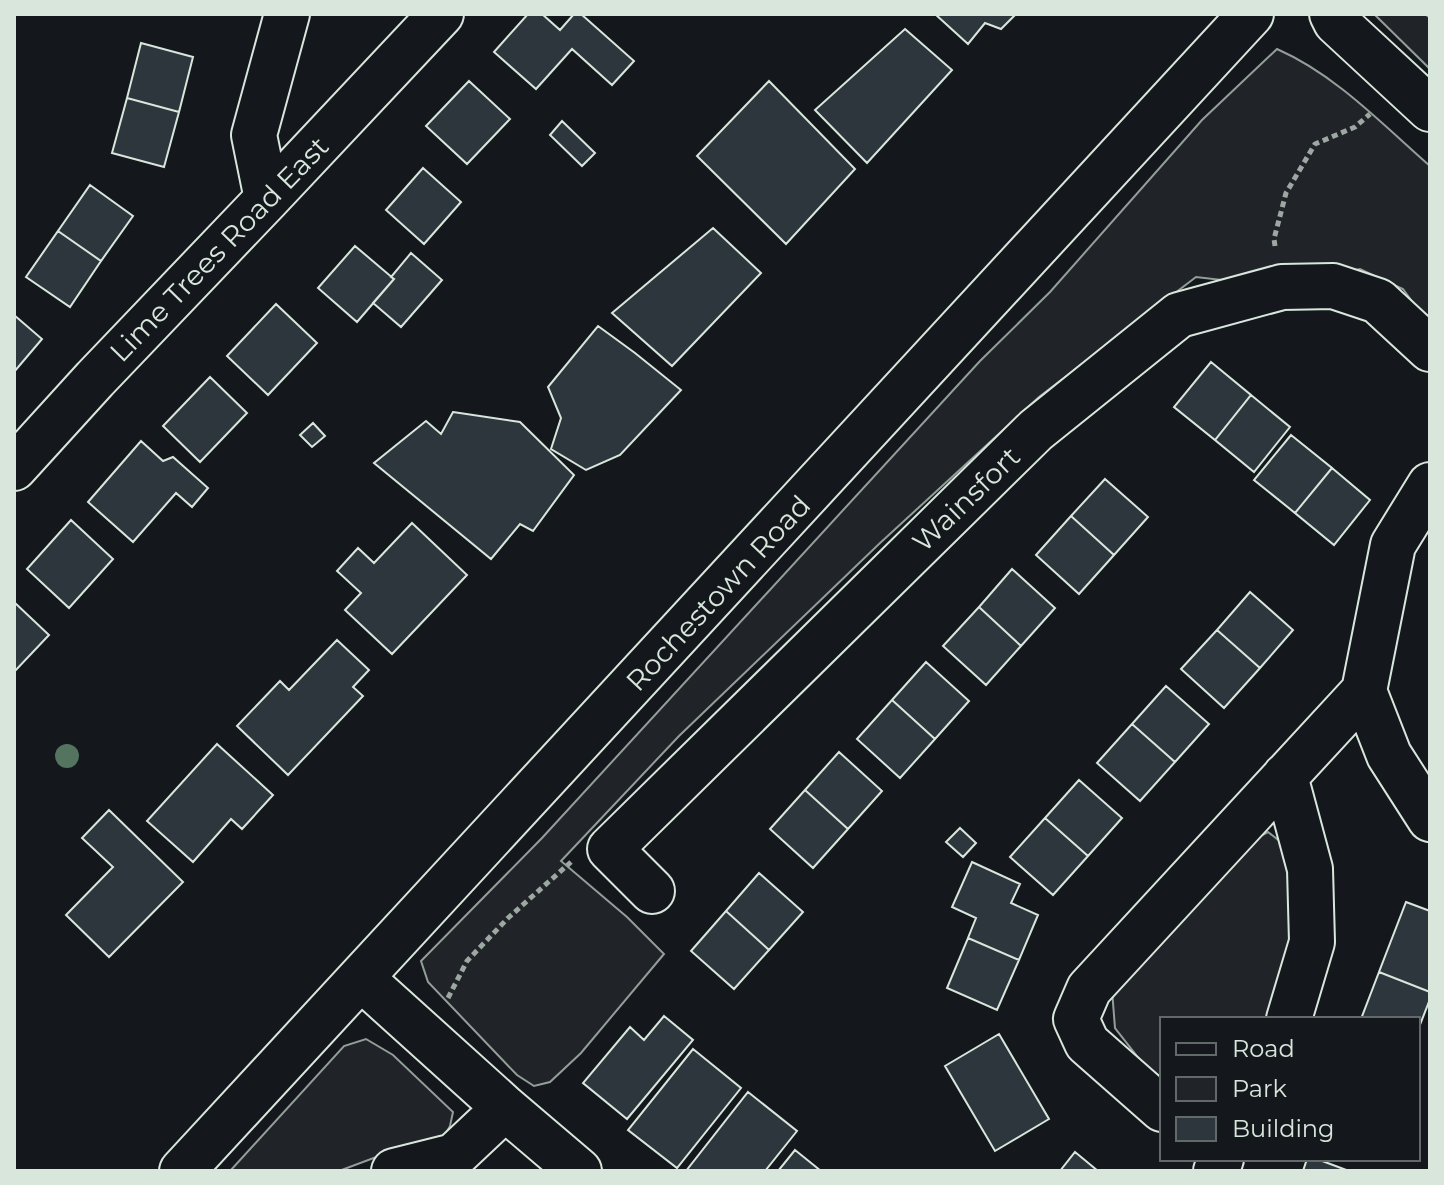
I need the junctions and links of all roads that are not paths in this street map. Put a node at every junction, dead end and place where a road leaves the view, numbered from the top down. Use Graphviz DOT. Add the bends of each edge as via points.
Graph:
graph roads {
  1 [pos="287,14"];
  2 [pos="1251,14"];
  3 [pos="1332,14"];
  4 [pos="425,20"];
  5 [pos="1416,96"];
  6 [pos="267,199"];
  7 [pos="1430,349"];
  8 [pos="14,468"];
  9 [pos="1430,485"];
  10 [pos="1364,691"];
  11 [pos="1285,776"];
  12 [pos="1430,819"];
  13 [pos="652,891"];
  14 [pos="361,978"];
  15 [pos="1290,1017"];
  16 [pos="1160,1107"];
  17 [pos="505,1108"];
  18 [pos="182,1171"];
  19 [pos="394,1171"];
  20 [pos="579,1171"];
  1 -- 6 [label="street" via="254,135"];
  2 -- 14 [label="street, Rochestown Road"];
  3 -- 5 [label="street"];
  4 -- 6 [label="street, Lime Trees Road East"];
  6 -- 8 [label="street, Lime Trees Road East"];
  7 -- 13 [label="street, Wainsfort" via="1378,301 1333,286 1282,287 1179,315 1036,430 610,849"];
  9 -- 10 [label="street" via="1393,545"];
  10 -- 11 [label="street"];
  10 -- 12 [label="street" via="1389,755"];
  11 -- 15 [label="street" via="1310,869 1312,942"];
  11 -- 16 [label="street" via="1089,989 1076,1019 1087,1043"];
  14 -- 17 [label="street"];
  14 -- 18 [label="street, Rochestown Road"];
  17 -- 19 [label="street" via="454,1156"];
  17 -- 20 [label="street"];
}
